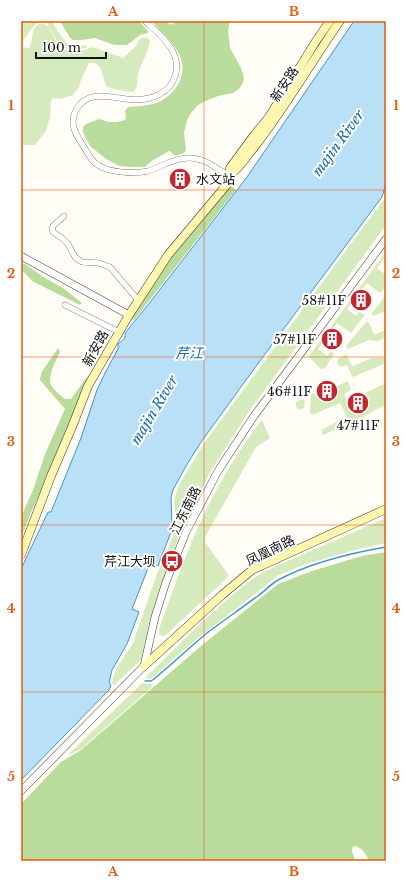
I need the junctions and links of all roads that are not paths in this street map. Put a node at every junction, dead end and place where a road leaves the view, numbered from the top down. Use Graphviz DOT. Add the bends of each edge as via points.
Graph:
graph roads {
  1 [pos="145,21"];
  2 [pos="330,21"];
  3 [pos="340,21"];
  4 [pos="229,176"];
  5 [pos="64,216"];
  6 [pos="386,239"];
  7 [pos="21,256"];
  8 [pos="138,300"];
  9 [pos="65,304"];
  10 [pos="129,315"];
  11 [pos="119,332"];
  12 [pos="386,509"];
  13 [pos="21,555"];
  14 [pos="144,666"];
  15 [pos="21,791"];
  1 -- 4 [label="street" via="170,46 176,58 177,70 174,80 162,93 151,99 105,96 89,98 75,112 74,130 91,160 104,169 124,172 147,171 179,159 193,158 205,161"];
  2 -- 4 [label="main road, 新安路" via="269,117 230,168"];
  3 -- 4 [label="main road, 新安路" via="270,127"];
  4 -- 8 [label="main road, 新安路" via="229,182 168,255"];
  5 -- 8 [label="street" via="52,229 68,244 75,257 82,262 99,263 110,267"];
  6 -- 14 [label="street, 江东南路" via="254,416 218,471 186,532 166,582"];
  7 -- 10 [label="street"];
  8 -- 10 [label="main road, 新安路"];
  9 -- 11 [label="street"];
  10 -- 11 [label="main road, 新安路"];
  11 -- 13 [label="main road, 新安路" via="88,386"];
  12 -- 14 [label="main road, 凤凰南路" via="252,570"];
  14 -- 15 [label="street"];
}
